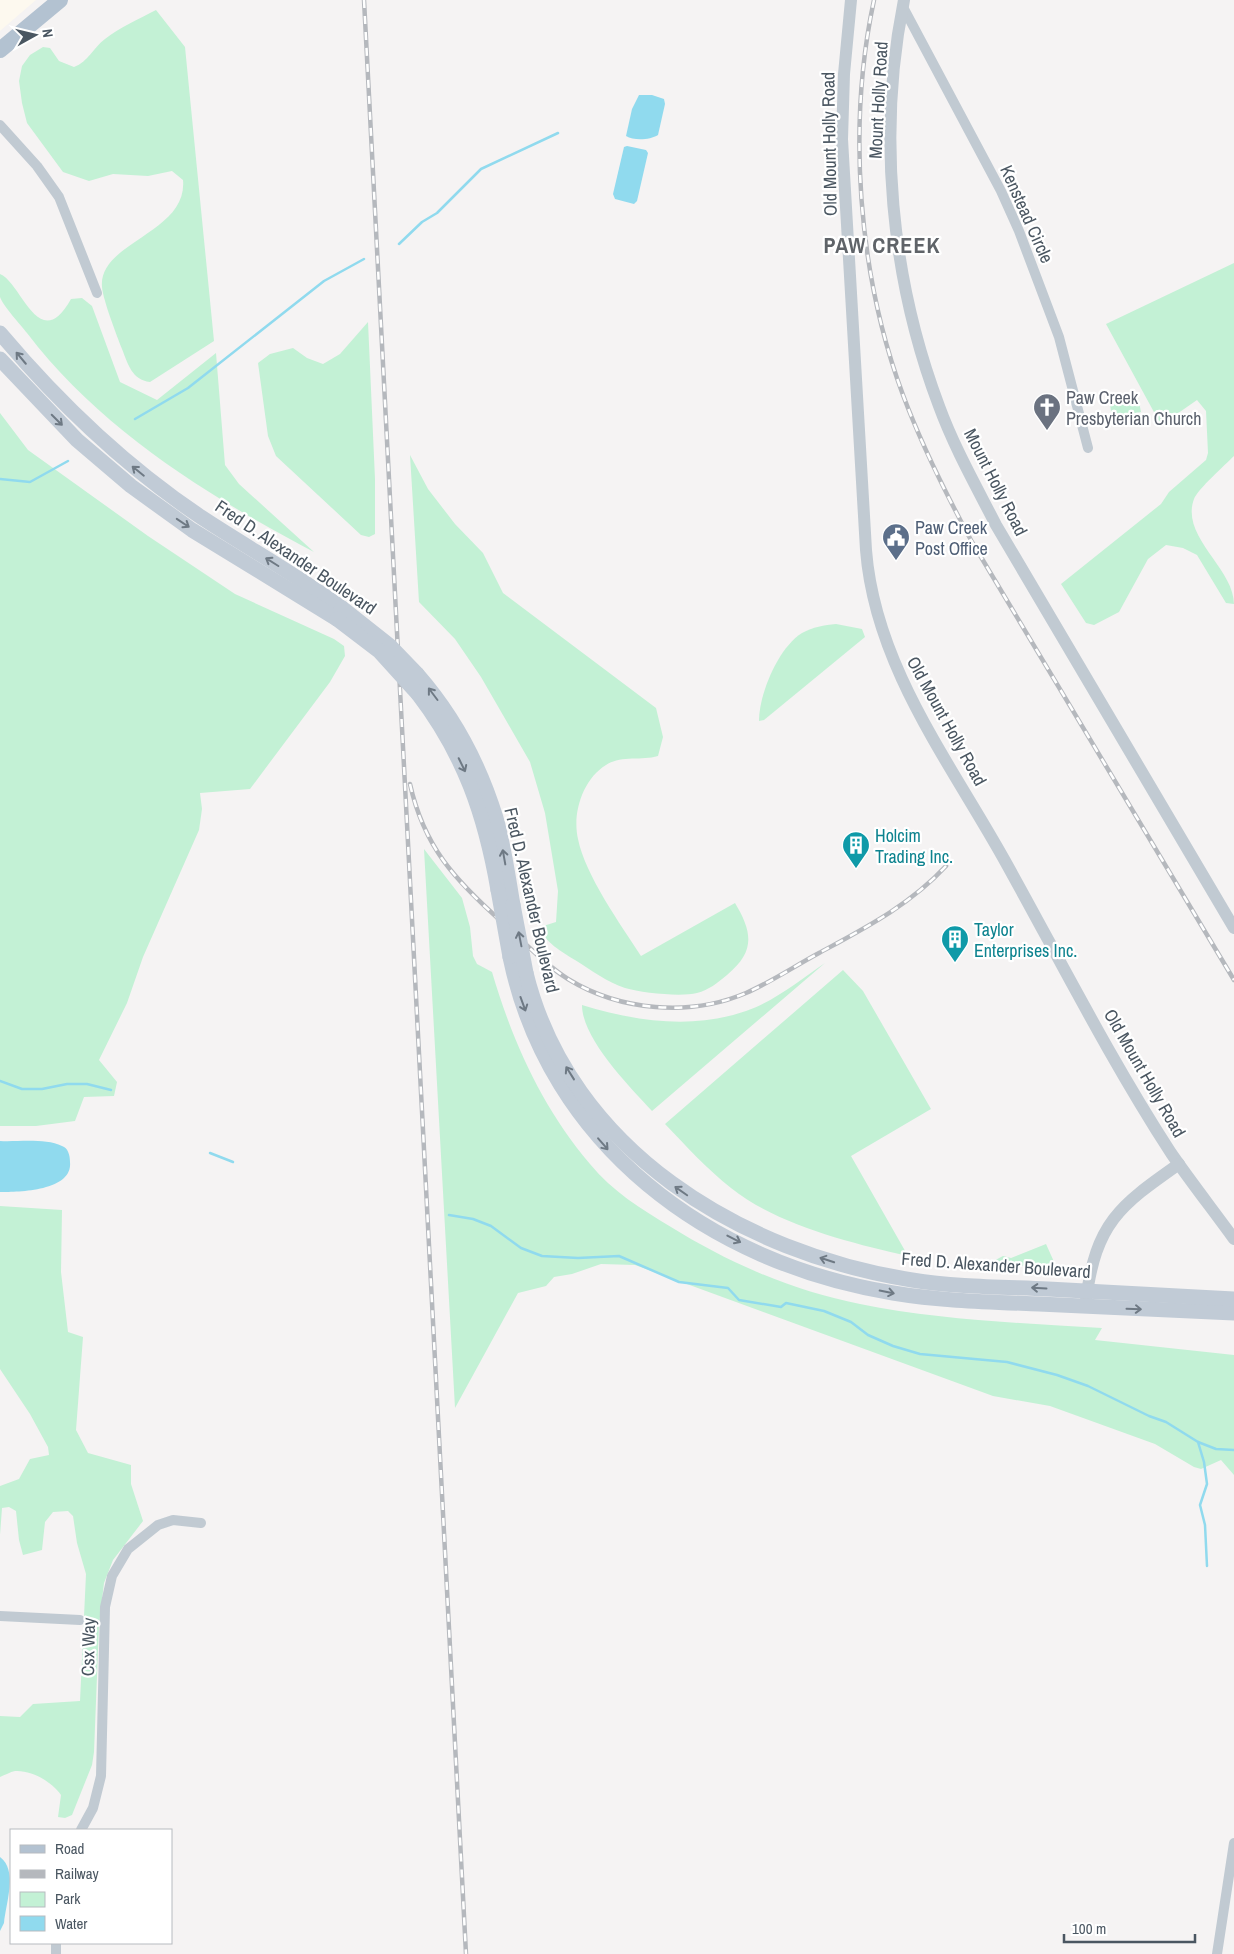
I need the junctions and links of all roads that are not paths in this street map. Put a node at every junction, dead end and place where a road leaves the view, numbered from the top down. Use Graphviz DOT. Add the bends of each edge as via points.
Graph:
graph roads {
  1 [pos="60,0"];
  2 [pos="851,0"];
  3 [pos="903,3"];
  4 [pos="0,50"];
  5 [pos="0,125"];
  6 [pos="97,293"];
  7 [pos="0,333"];
  8 [pos="0,359"];
  9 [pos="1088,448"];
  10 [pos="340,614"];
  11 [pos="1234,928"];
  12 [pos="1179,1164"];
  13 [pos="1234,1239"];
  14 [pos="1088,1290"];
  15 [pos="1234,1299"];
  16 [pos="1086,1306"];
  17 [pos="1234,1313"];
  18 [pos="201,1523"];
  19 [pos="0,1616"];
  20 [pos="80,1620"];
  21 [pos="82,1829"];
  22 [pos="1234,1843"];
  23 [pos="1217,1954"];
  1 -- 4 [label="main road"];
  2 -- 12 [label="street, Old Mount Holly Road" via="844,74 842,149 867,557 876,608 896,666 913,702 1129,1084"];
  3 -- 9 [label="street, Kenstead Circle" via="1019,231 1059,337"];
  3 -- 11 [label="street, Mount Holly Road" via="892,88 894,198 908,295 939,407 966,469 996,525"];
  5 -- 6 [label="street" via="60,197"];
  10 -- 7 [label="main road, Fred D. Alexander Boulevard, one-way" via="142,474 86,426"];
  8 -- 10 [label="main road, Fred D. Alexander Boulevard, one-way" via="77,440 131,486 192,530"];
  14 -- 10 [label="main road, Fred D. Alexander Boulevard, one-way, bridge" via="946,1284 874,1273 801,1252 710,1210 659,1175 630,1150 601,1117 562,1060 536,1005 526,973 500,834 469,752 445,711 417,674 390,646"];
  10 -- 16 [label="main road, Fred D. Alexander Boulevard, one-way, bridge" via="418,694 451,742 488,832 510,957 523,1006 544,1058 576,1111 623,1165 694,1218 738,1242 795,1266 869,1288 942,1299"];
  12 -- 13 [label="street, Old Mount Holly Road"];
  12 -- 14 [label="street" via="1134,1195 1118,1212 1097,1252"];
  14 -- 15 [label="main road, Fred D. Alexander Boulevard"];
  14 -- 16 [label="street"];
  16 -- 17 [label="main road, Fred D. Alexander Boulevard, one-way"];
  18 -- 21 [label="street, Csx Way" via="173,1520 158,1525 128,1549 112,1576 105,1607 101,1776 93,1808"];
  19 -- 20 [label="street"];
  22 -- 23 [label="street"];
}
